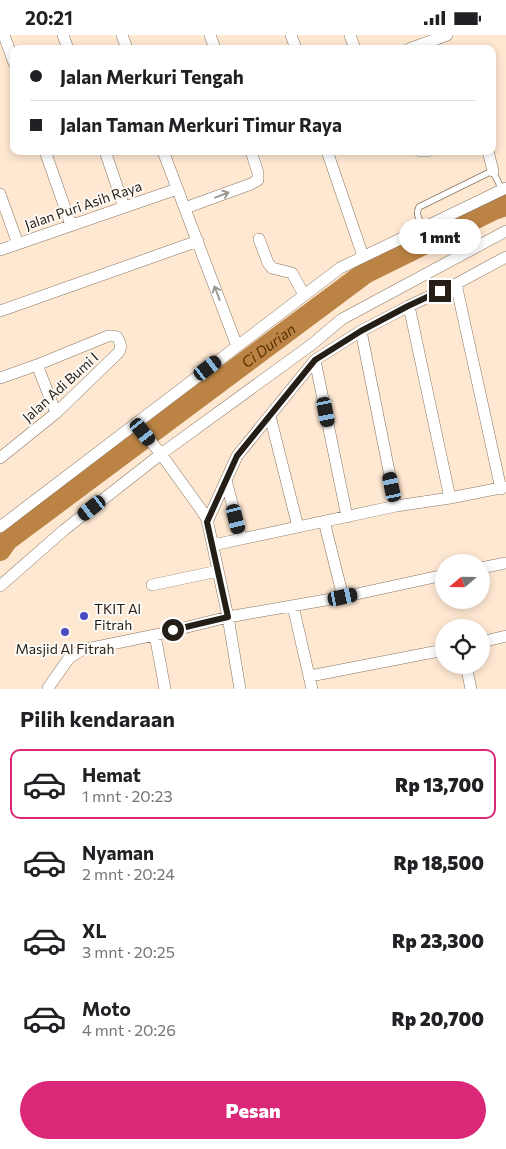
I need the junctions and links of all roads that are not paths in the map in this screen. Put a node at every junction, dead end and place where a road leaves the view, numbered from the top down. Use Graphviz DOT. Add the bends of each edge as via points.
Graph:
graph roads {
  1 [pos="4,35"];
  2 [pos="447,35"];
  3 [pos="414,43"];
  4 [pos="10,52"];
  5 [pos="46,155"];
  6 [pos="105,155"];
  7 [pos="164,155"];
  8 [pos="252,155"];
  9 [pos="328,155"];
  10 [pos="489,155"];
  11 [pos="494,171"];
  12 [pos="177,189"];
  13 [pos="504,189"];
  14 [pos="0,194"];
  15 [pos="124,207"];
  16 [pos="185,208"];
  17 [pos="71,225"];
  18 [pos="423,227"];
  19 [pos="506,231"];
  20 [pos="259,239"];
  21 [pos="198,241"];
  22 [pos="18,244"];
  23 [pos="0,250"];
  24 [pos="363,256"];
  25 [pos="506,260"];
  26 [pos="456,284"];
  27 [pos="304,295"];
  28 [pos="408,306"];
  29 [pos="0,311"];
  30 [pos="361,331"];
  31 [pos="237,346"];
  32 [pos="315,360"];
  33 [pos="37,365"];
  34 [pos="0,378"];
  35 [pos="56,413"];
  36 [pos="270,416"];
  37 [pos="140,427"];
  38 [pos="159,452"];
  39 [pos="0,458"];
  40 [pos="226,480"];
  41 [pos="503,488"];
  42 [pos="450,498"];
  43 [pos="396,506"];
  44 [pos="347,517"];
  45 [pos="324,521"];
  46 [pos="207,522"];
  47 [pos="0,527"];
  48 [pos="298,527"];
  49 [pos="241,538"];
  50 [pos="213,545"];
  51 [pos="506,563"];
  52 [pos="490,566"];
  53 [pos="218,571"];
  54 [pos="435,577"];
  55 [pos="152,585"];
  56 [pos="0,586"];
  57 [pos="343,597"];
  58 [pos="292,606"];
  59 [pos="228,617"];
  60 [pos="155,635"];
  61 [pos="506,636"];
  62 [pos="490,640"];
  63 [pos="435,652"];
  64 [pos="468,674"];
  65 [pos="310,676"];
  66 [pos="48,688"];
  67 [pos="164,689"];
  68 [pos="240,689"];
  69 [pos="312,689"];
  70 [pos="471,689"];
  1 -- 4 [label="street"];
  2 -- 3 [label="street"];
  5 -- 17 [label="street"];
  6 -- 15 [label="street"];
  7 -- 12 [label="street"];
  16 -- 8 [label="street, one-way" via="258,180"];
  9 -- 24 [label="street"];
  10 -- 11 [label="street"];
  11 -- 13 [label="lane"];
  11 -- 18 [label="lane" via="419,207 417,212"];
  12 -- 15 [label="street, Jalan Puri Asih Raya"];
  12 -- 16 [label="street"];
  13 -- 18 [label="street"];
  14 -- 22 [label="street"];
  15 -- 17 [label="street, Jalan Puri Asih Raya"];
  16 -- 21 [label="street"];
  17 -- 22 [label="street, Jalan Puri Asih Raya"];
  18 -- 24 [label="street"];
  19 -- 38 [label="street" via="342,319 311,345"];
  20 -- 27 [label="street" via="270,266 292,273"];
  21 -- 29 [label="street"];
  31 -- 21 [label="street, one-way"];
  22 -- 23 [label="street, Jalan Puri Asih Raya"];
  24 -- 27 [label="street" via="340,268"];
  25 -- 26 [label="street"];
  26 -- 28 [label="street"];
  26 -- 41 [label="street"];
  27 -- 31 [label="street"];
  28 -- 30 [label="street"];
  28 -- 42 [label="street"];
  30 -- 32 [label="street"];
  30 -- 43 [label="street"];
  31 -- 37 [label="street"];
  32 -- 36 [label="street"];
  32 -- 44 [label="street"];
  33 -- 34 [label="street"];
  33 -- 35 [label="street"];
  33 -- 35 [label="street, Jalan Adi Bumi I" via="108,336 119,340 118,353"];
  35 -- 39 [label="street, Jalan Adi Bumi I"];
  36 -- 40 [label="street" via="237,456"];
  36 -- 48 [label="street"];
  37 -- 38 [label="street"];
  37 -- 47 [label="street"];
  38 -- 46 [label="street"];
  38 -- 56 [label="street"];
  40 -- 46 [label="street"];
  40 -- 49 [label="street"];
  41 -- 42 [label="street"];
  42 -- 43 [label="street"];
  43 -- 44 [label="street"];
  44 -- 45 [label="street"];
  45 -- 48 [label="street"];
  45 -- 57 [label="street"];
  46 -- 50 [label="street"];
  48 -- 49 [label="street"];
  49 -- 50 [label="street"];
  50 -- 53 [label="street"];
  51 -- 52 [label="street"];
  53 -- 55 [label="street"];
  53 -- 59 [label="street"];
  54 -- 57 [label="street"];
  57 -- 58 [label="street"];
  58 -- 59 [label="street"];
  58 -- 65 [label="street"];
  59 -- 60 [label="street"];
  59 -- 68 [label="street"];
  60 -- 66 [label="street" via="82,650 70,658"];
  60 -- 67 [label="street"];
  61 -- 62 [label="street"];
  63 -- 65 [label="street"];
  64 -- 70 [label="street"];
  65 -- 69 [label="street"];
}
